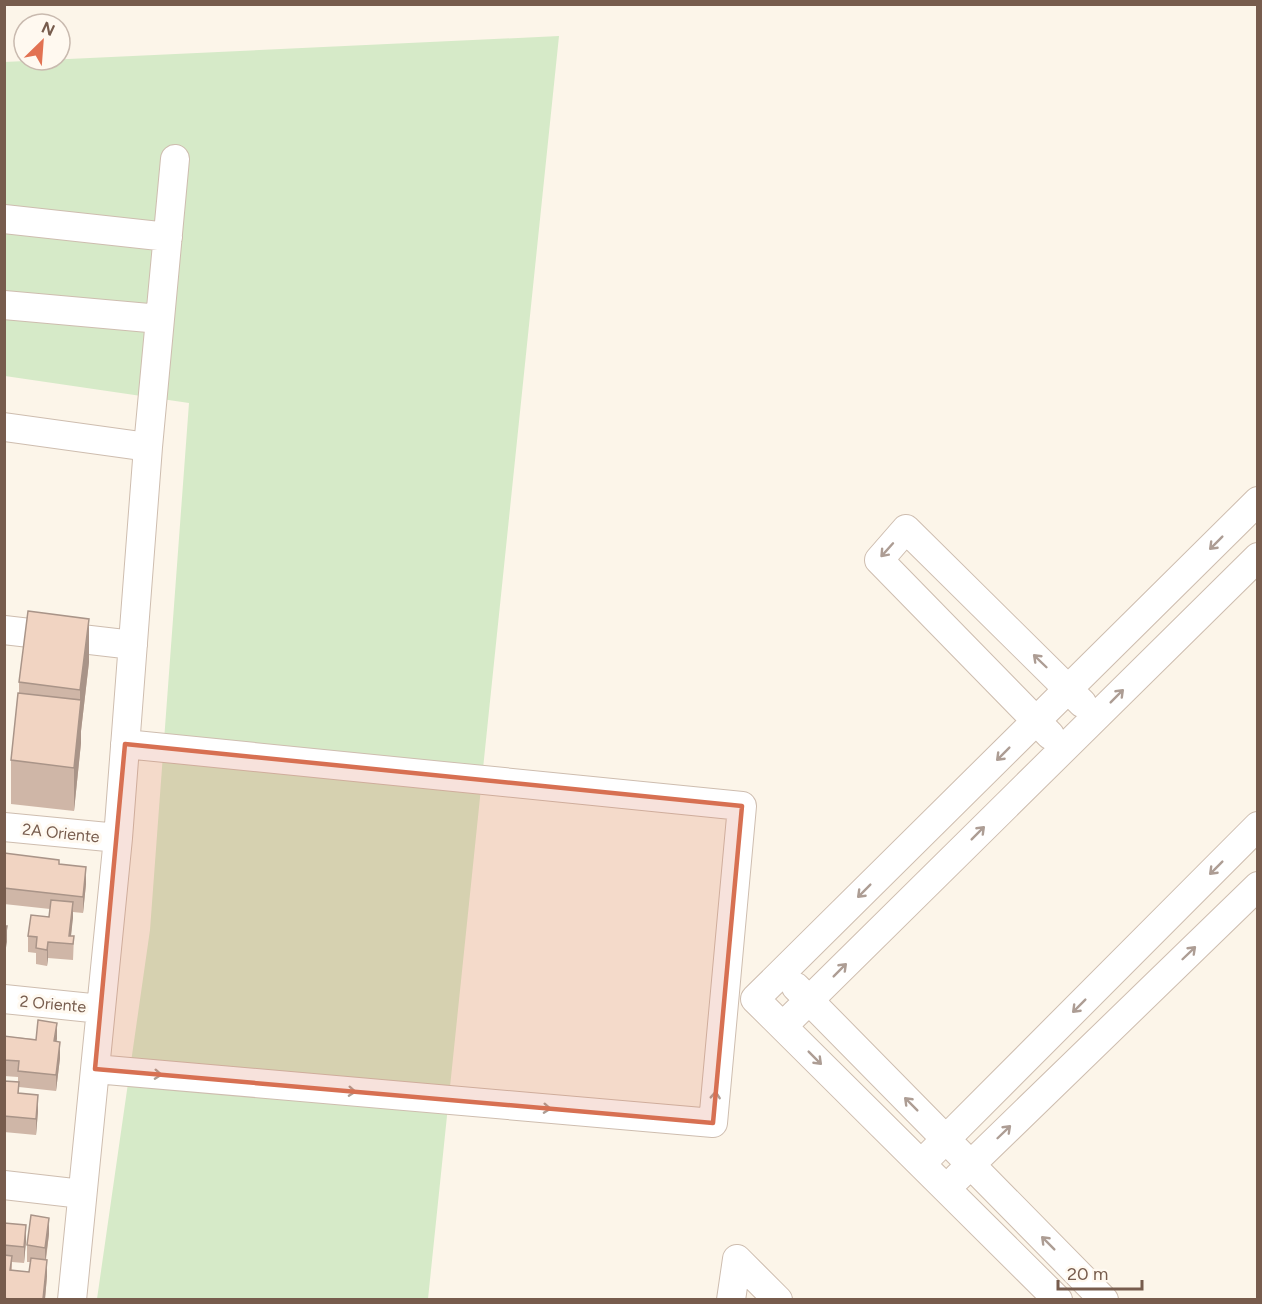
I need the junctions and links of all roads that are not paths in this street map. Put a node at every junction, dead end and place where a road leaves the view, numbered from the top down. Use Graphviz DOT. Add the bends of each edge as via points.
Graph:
graph roads {
  1 [pos="175,159"];
  2 [pos="4,219"];
  3 [pos="168,237"];
  4 [pos="4,305"];
  5 [pos="160,319"];
  6 [pos="4,427"];
  7 [pos="148,447"];
  8 [pos="1257,501"];
  9 [pos="1257,557"];
  10 [pos="4,630"];
  11 [pos="133,645"];
  12 [pos="1069,688"];
  13 [pos="1096,718"];
  14 [pos="1036,721"];
  15 [pos="125,744"];
  16 [pos="1064,749"];
  17 [pos="1257,826"];
  18 [pos="4,827"];
  19 [pos="118,838"];
  20 [pos="1257,886"];
  21 [pos="1132,952"];
  22 [pos="782,973"];
  23 [pos="1161,980"];
  24 [pos="4,999"];
  25 [pos="809,1001"];
  26 [pos="101,1008"];
  27 [pos="783,1026"];
  28 [pos="95,1069"];
  29 [pos="946,1139"];
  30 [pos="922,1163"];
  31 [pos="971,1165"];
  32 [pos="4,1185"];
  33 [pos="947,1188"];
  34 [pos="82,1194"];
  35 [pos="72,1299"];
  36 [pos="730,1299"];
  37 [pos="778,1299"];
  38 [pos="1058,1299"];
  39 [pos="1104,1299"];
  1 -- 3 [label="street"];
  2 -- 3 [label="street"];
  3 -- 5 [label="street"];
  4 -- 5 [label="street"];
  5 -- 7 [label="street"];
  6 -- 7 [label="street"];
  7 -- 11 [label="street"];
  8 -- 12 [label="street, one-way"];
  13 -- 9 [label="street, one-way"];
  10 -- 11 [label="street"];
  11 -- 15 [label="street"];
  12 -- 13 [label="street"];
  12 -- 14 [label="street"];
  12 -- 14 [label="street, one-way" via="906,530 879,560"];
  13 -- 16 [label="street"];
  14 -- 16 [label="street"];
  14 -- 22 [label="street, one-way"];
  15 -- 19 [label="street"];
  28 -- 15 [label="street, one-way" via="713,1123 741,806"];
  25 -- 16 [label="street, one-way"];
  17 -- 21 [label="street, one-way"];
  18 -- 19 [label="street, 2A Oriente"];
  19 -- 26 [label="street"];
  23 -- 20 [label="street, one-way"];
  21 -- 23 [label="street"];
  21 -- 29 [label="street, one-way"];
  22 -- 25 [label="street"];
  22 -- 27 [label="street" via="755,999"];
  31 -- 23 [label="street, one-way"];
  24 -- 26 [label="street, 2 Oriente"];
  25 -- 27 [label="street"];
  29 -- 25 [label="street, one-way"];
  26 -- 28 [label="street"];
  27 -- 30 [label="street, one-way"];
  28 -- 34 [label="street"];
  29 -- 30 [label="street"];
  29 -- 31 [label="street"];
  30 -- 33 [label="street"];
  31 -- 33 [label="street"];
  39 -- 31 [label="street, one-way"];
  32 -- 34 [label="street"];
  33 -- 38 [label="street"];
  34 -- 35 [label="street"];
  36 -- 37 [label="street" via="737,1259"];
}
